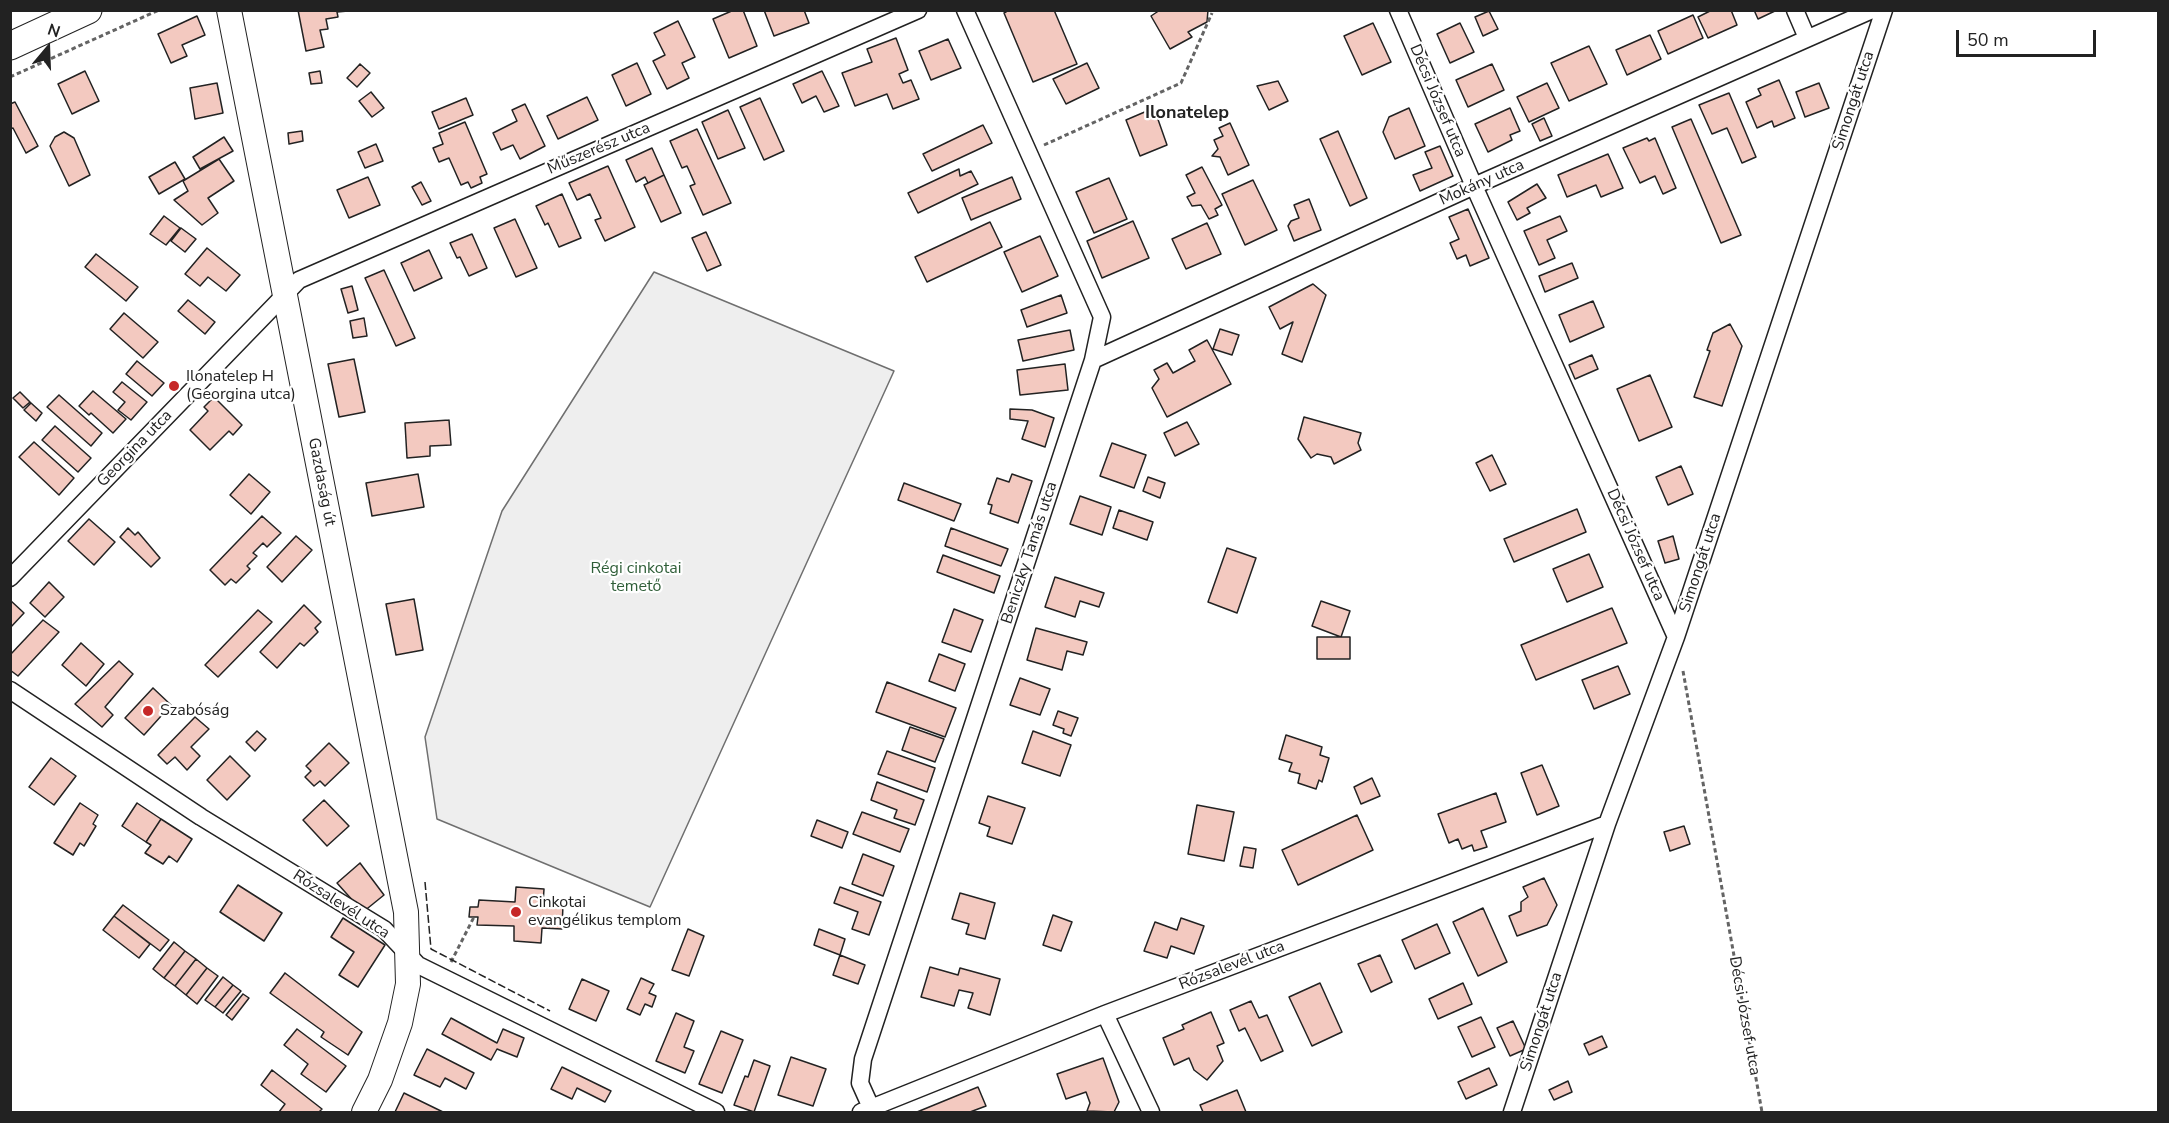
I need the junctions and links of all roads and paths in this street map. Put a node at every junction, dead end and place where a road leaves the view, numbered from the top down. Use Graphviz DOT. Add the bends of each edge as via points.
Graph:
graph roads {
  1 [pos="88,10"];
  2 [pos="159,10"];
  3 [pos="229,10"];
  4 [pos="918,10"];
  5 [pos="965,10"];
  6 [pos="1398,10"];
  7 [pos="1795,10"];
  8 [pos="1872,10"];
  9 [pos="1884,10"];
  10 [pos="1212,13"];
  11 [pos="1807,38"];
  12 [pos="10,45"];
  13 [pos="10,77"];
  14 [pos="1028,152"];
  15 [pos="1474,186"];
  16 [pos="284,294"];
  17 [pos="1094,360"];
  18 [pos="10,578"];
  19 [pos="1676,637"];
  20 [pos="10,690"];
  21 [pos="1607,824"];
  22 [pos="474,917"];
  23 [pos="408,953"];
  24 [pos="451,962"];
  25 [pos="1105,1014"];
  26 [pos="867,1111"];
  27 [pos="364,1113"];
  28 [pos="716,1113"];
  29 [pos="1151,1113"];
  30 [pos="1512,1113"];
  31 [pos="1762,1113"];
  1 -- 12 [label="main road"];
  2 -- 13 [label="path"];
  3 -- 16 [label="street, Gazdaság út"];
  4 -- 16 [label="street, Műszerész utca" via="307,275"];
  5 -- 14 [label="street, Beniczky Tamás utca"];
  6 -- 15 [label="street, Décsi József utca"];
  7 -- 11 [label="street"];
  8 -- 11 [label="street, Mokány utca"];
  9 -- 19 [label="street, Simongát utca"];
  10 -- 14 [label="path" via="1181,83"];
  11 -- 15 [label="street, Mokány utca"];
  14 -- 17 [label="street, Beniczky Tamás utca" via="1102,317"];
  15 -- 17 [label="street, Mokány utca"];
  15 -- 19 [label="street, Décsi József utca"];
  16 -- 18 [label="street, Georgina utca"];
  16 -- 23 [label="street, Gazdaság út" via="401,878"];
  17 -- 26 [label="street, Beniczky Tamás utca" via="863,1059 860,1083"];
  19 -- 21 [label="street, Simongát utca"];
  19 -- 31 [label="path, Décsi József utca"];
  20 -- 23 [label="street, Rózsalevél utca" via="201,817 384,929"];
  21 -- 25 [label="street, Rózsalevél utca"];
  21 -- 30 [label="street, Simongát utca"];
  22 -- 24 [label="path"];
  23 -- 27 [label="street, Gazdaság út" via="408,984 400,1023"];
  23 -- 28 [label="street, Rózsalevél utca" via="418,965"];
  25 -- 26 [label="street, Rózsalevél utca"];
  25 -- 29 [label="street"];
}
